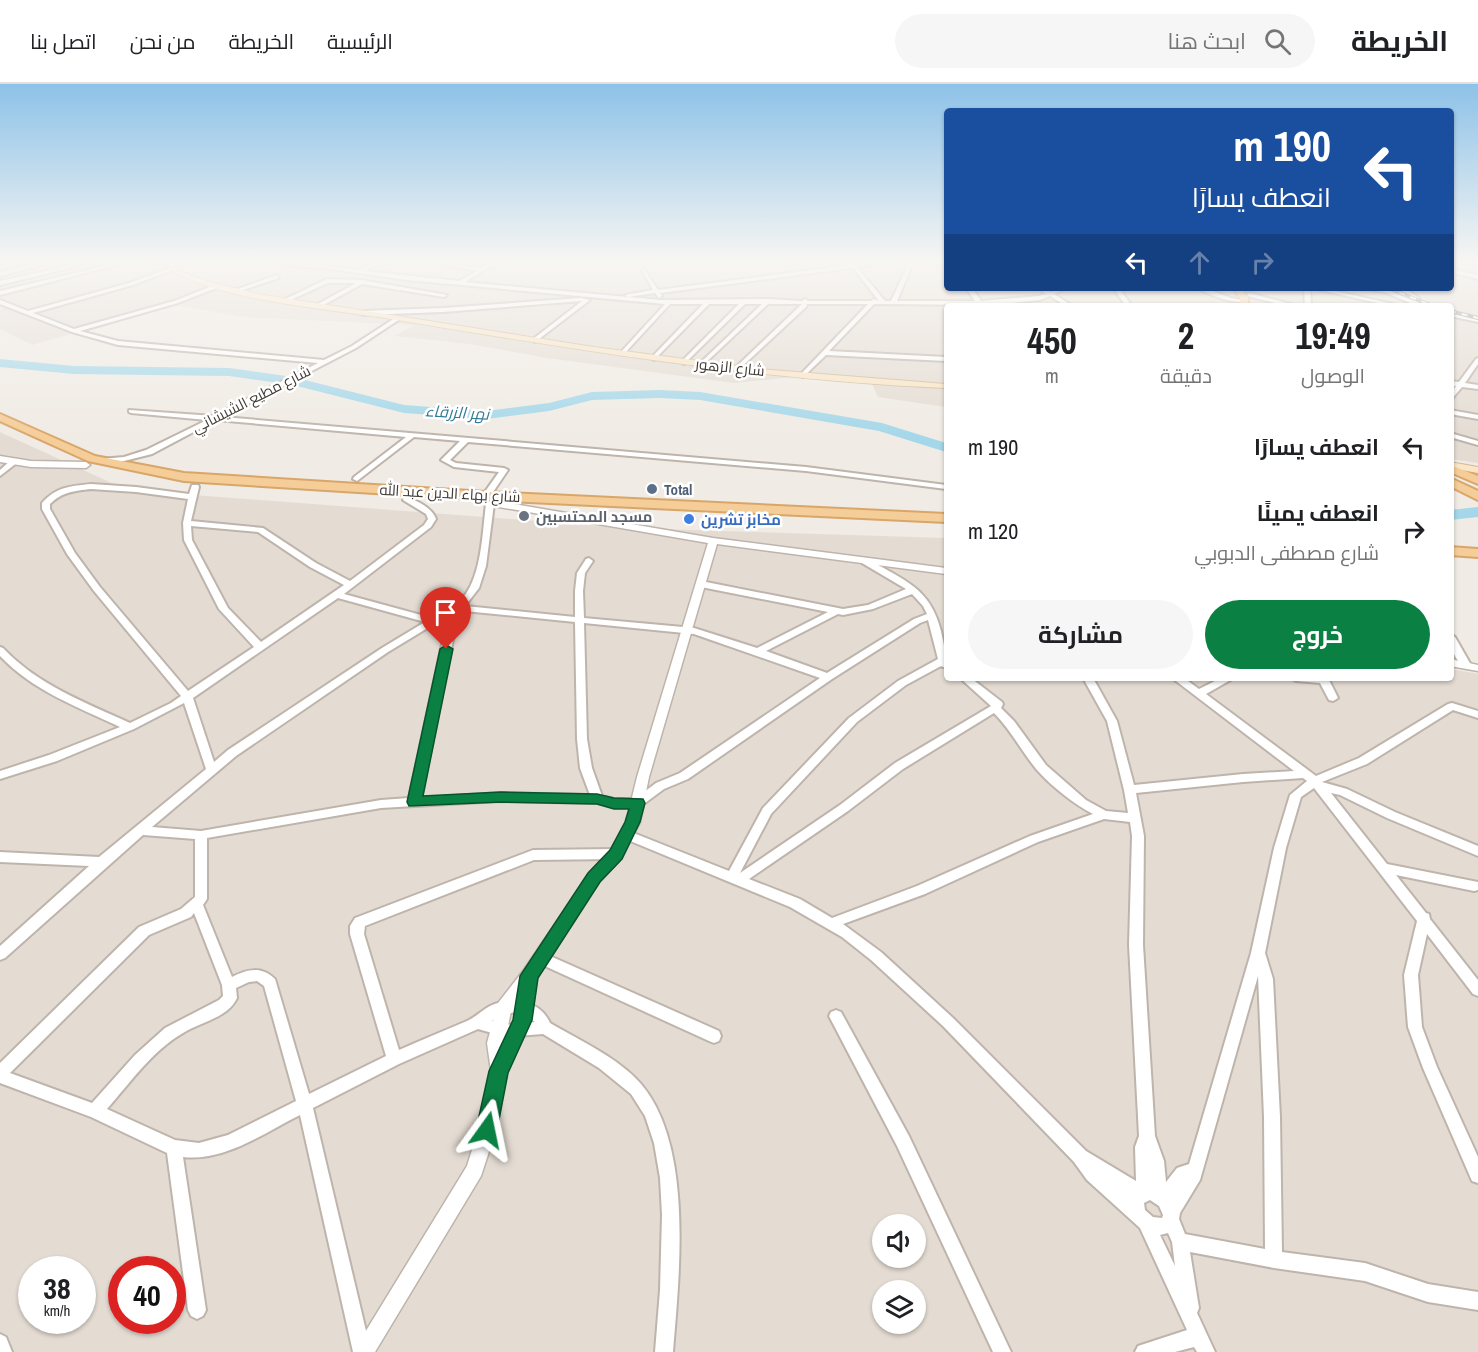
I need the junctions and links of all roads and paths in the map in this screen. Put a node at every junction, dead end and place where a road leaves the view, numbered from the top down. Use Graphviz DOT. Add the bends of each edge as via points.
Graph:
graph roads {
  1 [pos="50,322"];
  2 [pos="105,322"];
  3 [pos="393,322"];
  4 [pos="405,322"];
  5 [pos="417,322"];
  6 [pos="558,322"];
  7 [pos="651,322"];
  8 [pos="689,322"];
  9 [pos="724,322"];
  10 [pos="746,322"];
  11 [pos="787,322"];
  12 [pos="854,322"];
  13 [pos="384,329"];
  14 [pos="74,331"];
  15 [pos="535,340"];
  16 [pos="623,353"];
  17 [pos="826,353"];
  18 [pos="654,358"];
  19 [pos="944,359"];
  20 [pos="1478,360"];
  21 [pos="684,362"];
  22 [pos="322,364"];
  23 [pos="700,365"];
  24 [pos="736,369"];
  25 [pos="803,375"];
  26 [pos="1454,383"];
  27 [pos="1461,384"];
  28 [pos="944,386"];
  29 [pos="1478,387"];
  30 [pos="1454,394"];
  31 [pos="131,411"];
  32 [pos="1454,413"];
  33 [pos="0,417"];
  34 [pos="1478,417"];
  35 [pos="213,418"];
  36 [pos="0,429"];
  37 [pos="411,435"];
  38 [pos="1454,436"];
  39 [pos="468,439"];
  40 [pos="1478,443"];
  41 [pos="150,452"];
  42 [pos="0,459"];
  43 [pos="14,462"];
  44 [pos="91,463"];
  45 [pos="1454,465"];
  46 [pos="1454,467"];
  47 [pos="1478,468"];
  48 [pos="140,469"];
  49 [pos="0,474"];
  50 [pos="1454,476"];
  51 [pos="357,479"];
  52 [pos="1478,480"];
  53 [pos="1454,483"];
  54 [pos="944,487"];
  55 [pos="1478,487"];
  56 [pos="281,488"];
  57 [pos="193,492"];
  58 [pos="1478,496"];
  59 [pos="407,500"];
  60 [pos="491,501"];
  61 [pos="944,518"];
  62 [pos="187,523"];
  63 [pos="944,526"];
  64 [pos="713,540"];
  65 [pos="1454,551"];
  66 [pos="1478,553"];
  67 [pos="1454,559"];
  68 [pos="589,561"];
  69 [pos="865,561"];
  70 [pos="1478,561"];
  71 [pos="944,571"];
  72 [pos="701,584"];
  73 [pos="351,585"];
  74 [pos="913,590"];
  75 [pos="337,595"];
  76 [pos="459,608"];
  77 [pos="835,612"];
  78 [pos="932,615"];
  79 [pos="581,620"];
  80 [pos="432,621"];
  81 [pos="688,630"];
  82 [pos="1454,641"];
  83 [pos="261,648"];
  84 [pos="0,650"];
  85 [pos="757,652"];
  86 [pos="944,658"];
  87 [pos="944,662"];
  88 [pos="1454,663"];
  89 [pos="1472,666"];
  90 [pos="828,677"];
  91 [pos="969,681"];
  92 [pos="1090,681"];
  93 [pos="1181,681"];
  94 [pos="1223,681"];
  95 [pos="1325,681"];
  96 [pos="1198,694"];
  97 [pos="187,696"];
  98 [pos="1334,698"];
  99 [pos="995,708"];
  100 [pos="1478,715"];
  101 [pos="130,727"];
  102 [pos="211,769"];
  103 [pos="0,775"];
  104 [pos="1313,780"];
  105 [pos="1130,790"];
  106 [pos="597,799"];
  107 [pos="414,802"];
  108 [pos="1361,802"];
  109 [pos="638,803"];
  110 [pos="1334,805"];
  111 [pos="1104,815"];
  112 [pos="1134,818"];
  113 [pos="139,830"];
  114 [pos="201,836"];
  115 [pos="627,836"];
  116 [pos="1478,851"];
  117 [pos="616,854"];
  118 [pos="0,857"];
  119 [pos="102,862"];
  120 [pos="1382,868"];
  121 [pos="736,878"];
  122 [pos="1474,886"];
  123 [pos="197,905"];
  124 [pos="1424,918"];
  125 [pos="832,923"];
  126 [pos="1258,953"];
  127 [pos="0,954"];
  128 [pos="541,958"];
  129 [pos="529,976"];
  130 [pos="229,985"];
  131 [pos="1478,990"];
  132 [pos="504,1008"];
  133 [pos="525,1008"];
  134 [pos="836,1016"];
  135 [pos="478,1023"];
  136 [pos="545,1027"];
  137 [pos="497,1029"];
  138 [pos="519,1031"];
  139 [pos="714,1036"];
  140 [pos="394,1059"];
  141 [pos="499,1071"];
  142 [pos="0,1075"];
  143 [pos="305,1105"];
  144 [pos="95,1111"];
  145 [pos="174,1148"];
  146 [pos="1080,1156"];
  147 [pos="1478,1175"];
  148 [pos="1158,1202"];
  149 [pos="1144,1221"];
  150 [pos="1180,1242"];
  151 [pos="1274,1259"];
  152 [pos="1478,1301"];
  153 [pos="197,1310"];
  154 [pos="1199,1336"];
  155 [pos="0,1343"];
  156 [pos="3,1352"];
  157 [pos="363,1352"];
  158 [pos="663,1352"];
  159 [pos="1002,1352"];
  160 [pos="1144,1352"];
  1 -- 14 [label="street"];
  2 -- 14 [label="street"];
  3 -- 13 [label="street, شارع مطيع الشيشاني"];
  4 -- 13 [label="street, شارع مطيع الشيشاني"];
  5 -- 15 [label="main road, شارع الزهور"];
  6 -- 15 [label="street"];
  7 -- 16 [label="street"];
  8 -- 18 [label="street"];
  9 -- 21 [label="street"];
  10 -- 23 [label="street"];
  11 -- 24 [label="street"];
  12 -- 17 [label="street"];
  13 -- 22 [label="street, شارع مطيع الشيشاني"];
  14 -- 22 [label="street" via="118,343"];
  15 -- 16 [label="main road, شارع الزهور"];
  16 -- 18 [label="main road, شارع الزهور"];
  17 -- 19 [label="street"];
  17 -- 25 [label="street"];
  18 -- 21 [label="main road, شارع الزهور"];
  20 -- 27 [label="street"];
  21 -- 23 [label="main road, شارع الزهور"];
  22 -- 35 [label="street, شارع مطيع الشيشاني"];
  23 -- 24 [label="main road, شارع الزهور"];
  24 -- 25 [label="main road, شارع الزهور"];
  25 -- 28 [label="main road, شارع الزهور"];
  26 -- 27 [label="street"];
  27 -- 29 [label="street"];
  27 -- 30 [label="street"];
  31 -- 35 [label="street"];
  32 -- 34 [label="street"];
  33 -- 44 [label="main road, شارع بهاء الدين عبد الله"];
  35 -- 37 [label="street"];
  35 -- 41 [label="street, شارع مطيع الشيشاني"];
  36 -- 44 [label="main road, شارع بهاء الدين عبد الله" via="55,455"];
  37 -- 39 [label="street"];
  37 -- 51 [label="street"];
  38 -- 40 [label="street"];
  39 -- 54 [label="street" via="806,469"];
  39 -- 60 [label="street" via="445,460 454,465 504,470"];
  41 -- 44 [label="street, شارع مطيع الشيشاني"];
  41 -- 48 [label="street"];
  42 -- 43 [label="street"];
  43 -- 44 [label="street"];
  43 -- 49 [label="street"];
  44 -- 48 [label="main road, شارع بهاء الدين عبد الله"];
  44 -- 57 [label="main road, شارع بهاء الدين عبد الله"];
  45 -- 47 [label="main road"];
  46 -- 52 [label="main road"];
  48 -- 56 [label="main road, شارع بهاء الدين عبد الله"];
  50 -- 55 [label="main road"];
  53 -- 58 [label="main road"];
  56 -- 57 [label="main road, شارع بهاء الدين عبد الله"];
  56 -- 59 [label="main road, شارع بهاء الدين عبد الله"];
  56 -- 60 [label="main road, شارع بهاء الدين عبد الله"];
  57 -- 62 [label="street"];
  57 -- 97 [label="street" via="79,486 53,494 46,503 71,554"];
  59 -- 60 [label="main road, شارع بهاء الدين عبد الله"];
  59 -- 73 [label="street" via="430,513 430,523"];
  60 -- 61 [label="main road, شارع بهاء الدين عبد الله"];
  60 -- 63 [label="main road, شارع بهاء الدين عبد الله"];
  60 -- 64 [label="street"];
  60 -- 76 [label="street" via="482,566 475,588"];
  62 -- 73 [label="street" via="260,530"];
  62 -- 83 [label="street" via="188,540 217,598"];
  64 -- 69 [label="street"];
  64 -- 72 [label="street"];
  65 -- 66 [label="main road"];
  67 -- 70 [label="main road"];
  68 -- 79 [label="street" via="581,573"];
  69 -- 71 [label="street"];
  69 -- 74 [label="street"];
  72 -- 77 [label="street"];
  72 -- 81 [label="street"];
  73 -- 75 [label="street"];
  74 -- 77 [label="street" via="859,610"];
  74 -- 78 [label="street" via="929,606"];
  75 -- 80 [label="street"];
  75 -- 83 [label="street"];
  76 -- 79 [label="street"];
  76 -- 80 [label="street"];
  76 -- 107 [label="street" via="449,635"];
  77 -- 85 [label="street"];
  78 -- 86 [label="street"];
  78 -- 90 [label="street"];
  79 -- 81 [label="street"];
  79 -- 106 [label="street" via="582,739 586,768"];
  80 -- 102 [label="street" via="280,719"];
  81 -- 85 [label="street"];
  81 -- 109 [label="street"];
  82 -- 89 [label="street"];
  83 -- 97 [label="street"];
  84 -- 101 [label="street" via="36,681"];
  85 -- 90 [label="street"];
  87 -- 121 [label="street" via="909,678 867,708 811,763 767,811"];
  88 -- 89 [label="street"];
  90 -- 109 [label="street" via="719,753"];
  91 -- 99 [label="street" via="998,704"];
  92 -- 105 [label="street" via="1112,721"];
  93 -- 96 [label="street"];
  94 -- 96 [label="street"];
  95 -- 98 [label="street"];
  96 -- 104 [label="street"];
  97 -- 101 [label="street"];
  97 -- 102 [label="street"];
  99 -- 111 [label="street" via="1042,768 1083,803"];
  99 -- 121 [label="street" via="899,766 844,808"];
  100 -- 104 [label="street" via="1452,706 1363,760"];
  101 -- 103 [label="street"];
  102 -- 113 [label="street"];
  104 -- 105 [label="street" via="1243,777"];
  104 -- 108 [label="street"];
  104 -- 110 [label="street"];
  104 -- 126 [label="street" via="1292,803"];
  105 -- 112 [label="street"];
  106 -- 107 [label="street" via="501,797"];
  106 -- 109 [label="street"];
  107 -- 114 [label="street" via="307,816"];
  108 -- 110 [label="street"];
  108 -- 116 [label="street"];
  109 -- 115 [label="street"];
  110 -- 120 [label="street"];
  111 -- 112 [label="street"];
  111 -- 125 [label="street" via="1034,839 921,890"];
  112 -- 148 [label="street" via="1138,836 1136,945 1147,1136 1156,1161"];
  113 -- 114 [label="street"];
  113 -- 119 [label="street"];
  114 -- 123 [label="street" via="201,899"];
  115 -- 117 [label="street"];
  115 -- 121 [label="street"];
  117 -- 128 [label="street" via="594,878"];
  117 -- 140 [label="street" via="533,855 360,922 357,933"];
  118 -- 119 [label="street"];
  119 -- 127 [label="street"];
  120 -- 122 [label="street"];
  120 -- 124 [label="street"];
  121 -- 125 [label="street"];
  123 -- 130 [label="street"];
  123 -- 142 [label="street" via="144,931"];
  124 -- 131 [label="street"];
  124 -- 147 [label="street" via="1411,975 1415,1027"];
  125 -- 146 [label="street" via="932,1006"];
  126 -- 148 [label="street" via="1192,1180"];
  126 -- 151 [label="street" via="1266,978"];
  128 -- 129 [label="street"];
  128 -- 139 [label="street"];
  129 -- 132 [label="street"];
  129 -- 133 [label="street"];
  130 -- 143 [label="street" via="254,974 264,976 270,983"];
  130 -- 144 [label="street" via="231,993 225,1004 172,1031"];
  132 -- 133 [label="street"];
  132 -- 135 [label="street"];
  132 -- 137 [label="street"];
  133 -- 136 [label="street" via="534,1012"];
  133 -- 138 [label="street"];
  134 -- 159 [label="street" via="903,1141"];
  135 -- 137 [label="street"];
  135 -- 140 [label="street"];
  136 -- 138 [label="street"];
  136 -- 158 [label="street" via="616,1071 637,1090 659,1131 672,1232"];
  137 -- 138 [label="street"];
  137 -- 141 [label="street"];
  138 -- 141 [label="street"];
  140 -- 143 [label="street"];
  141 -- 157 [label="street" via="475,1170"];
  142 -- 144 [label="street"];
  143 -- 145 [label="street" via="214,1148"];
  143 -- 157 [label="street"];
  144 -- 145 [label="street"];
  145 -- 153 [label="street"];
  146 -- 148 [label="street"];
  146 -- 149 [label="street" via="1093,1174"];
  148 -- 149 [label="street" via="1136,1207"];
  148 -- 149 [label="street" via="1161,1228"];
  148 -- 150 [label="street"];
  149 -- 154 [label="street"];
  150 -- 151 [label="street"];
  150 -- 154 [label="street"];
  151 -- 152 [label="street" via="1365,1272 1428,1293"];
  154 -- 160 [label="street"];
  155 -- 156 [label="street"];
}
